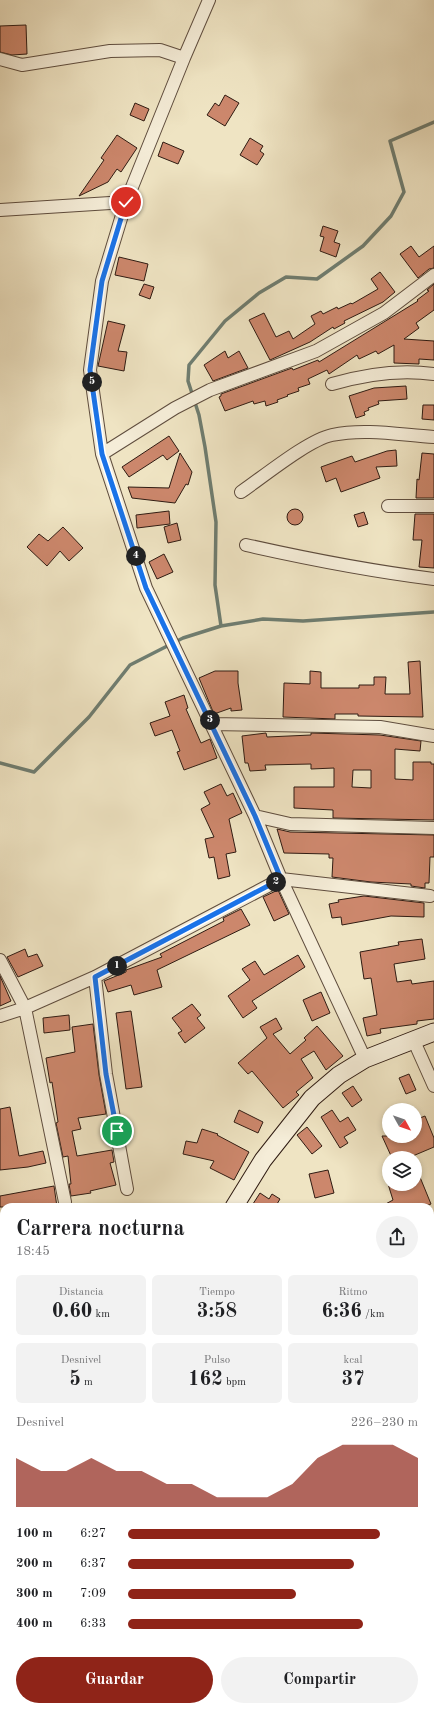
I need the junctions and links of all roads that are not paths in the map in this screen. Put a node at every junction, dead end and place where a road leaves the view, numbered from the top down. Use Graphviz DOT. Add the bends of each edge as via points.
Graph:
graph roads {
  1 [pos="209,0"];
  2 [pos="184,58"];
  3 [pos="0,59"];
  4 [pos="126,202"];
  5 [pos="0,210"];
  6 [pos="434,275"];
  7 [pos="434,374"];
  8 [pos="332,384"];
  9 [pos="434,437"];
  10 [pos="102,454"];
  11 [pos="241,492"];
  12 [pos="388,506"];
  13 [pos="434,506"];
  14 [pos="246,545"];
  15 [pos="434,579"];
  16 [pos="211,724"];
  17 [pos="434,736"];
  18 [pos="255,816"];
  19 [pos="434,828"];
  20 [pos="281,879"];
  21 [pos="430,896"];
  22 [pos="0,960"];
  23 [pos="95,977"];
  24 [pos="25,1008"];
  25 [pos="0,1016"];
  26 [pos="434,1032"];
  27 [pos="413,1040"];
  28 [pos="434,1044"];
  29 [pos="365,1059"];
  30 [pos="434,1086"];
  31 [pos="127,1189"];
  32 [pos="65,1202"];
  33 [pos="236,1203"];
  1 -- 2 [label="street"];
  2 -- 3 [label="street" via="160,50 110,51 22,65"];
  2 -- 4 [label="street"];
  4 -- 5 [label="street"];
  4 -- 10 [label="street" via="102,281 90,370"];
  6 -- 10 [label="street" via="384,313 316,351 210,390 175,408"];
  7 -- 8 [label="street" via="390,372"];
  9 -- 11 [label="street" via="365,432 332,435 309,446"];
  10 -- 16 [label="street" via="146,588"];
  12 -- 13 [label="street"];
  14 -- 15 [label="street" via="317,561"];
  16 -- 17 [label="street" via="380,727"];
  16 -- 18 [label="street"];
  18 -- 19 [label="street" via="290,824"];
  18 -- 20 [label="street"];
  20 -- 21 [label="street"];
  20 -- 23 [label="street"];
  20 -- 29 [label="street"];
  22 -- 24 [label="street"];
  23 -- 24 [label="street"];
  23 -- 31 [label="street" via="106,1074"];
  24 -- 25 [label="street"];
  24 -- 32 [label="street"];
  26 -- 27 [label="main road"];
  27 -- 28 [label="main road"];
  27 -- 29 [label="main road"];
  27 -- 30 [label="street"];
  29 -- 33 [label="main road" via="338,1076 312,1098 263,1160"];
}
